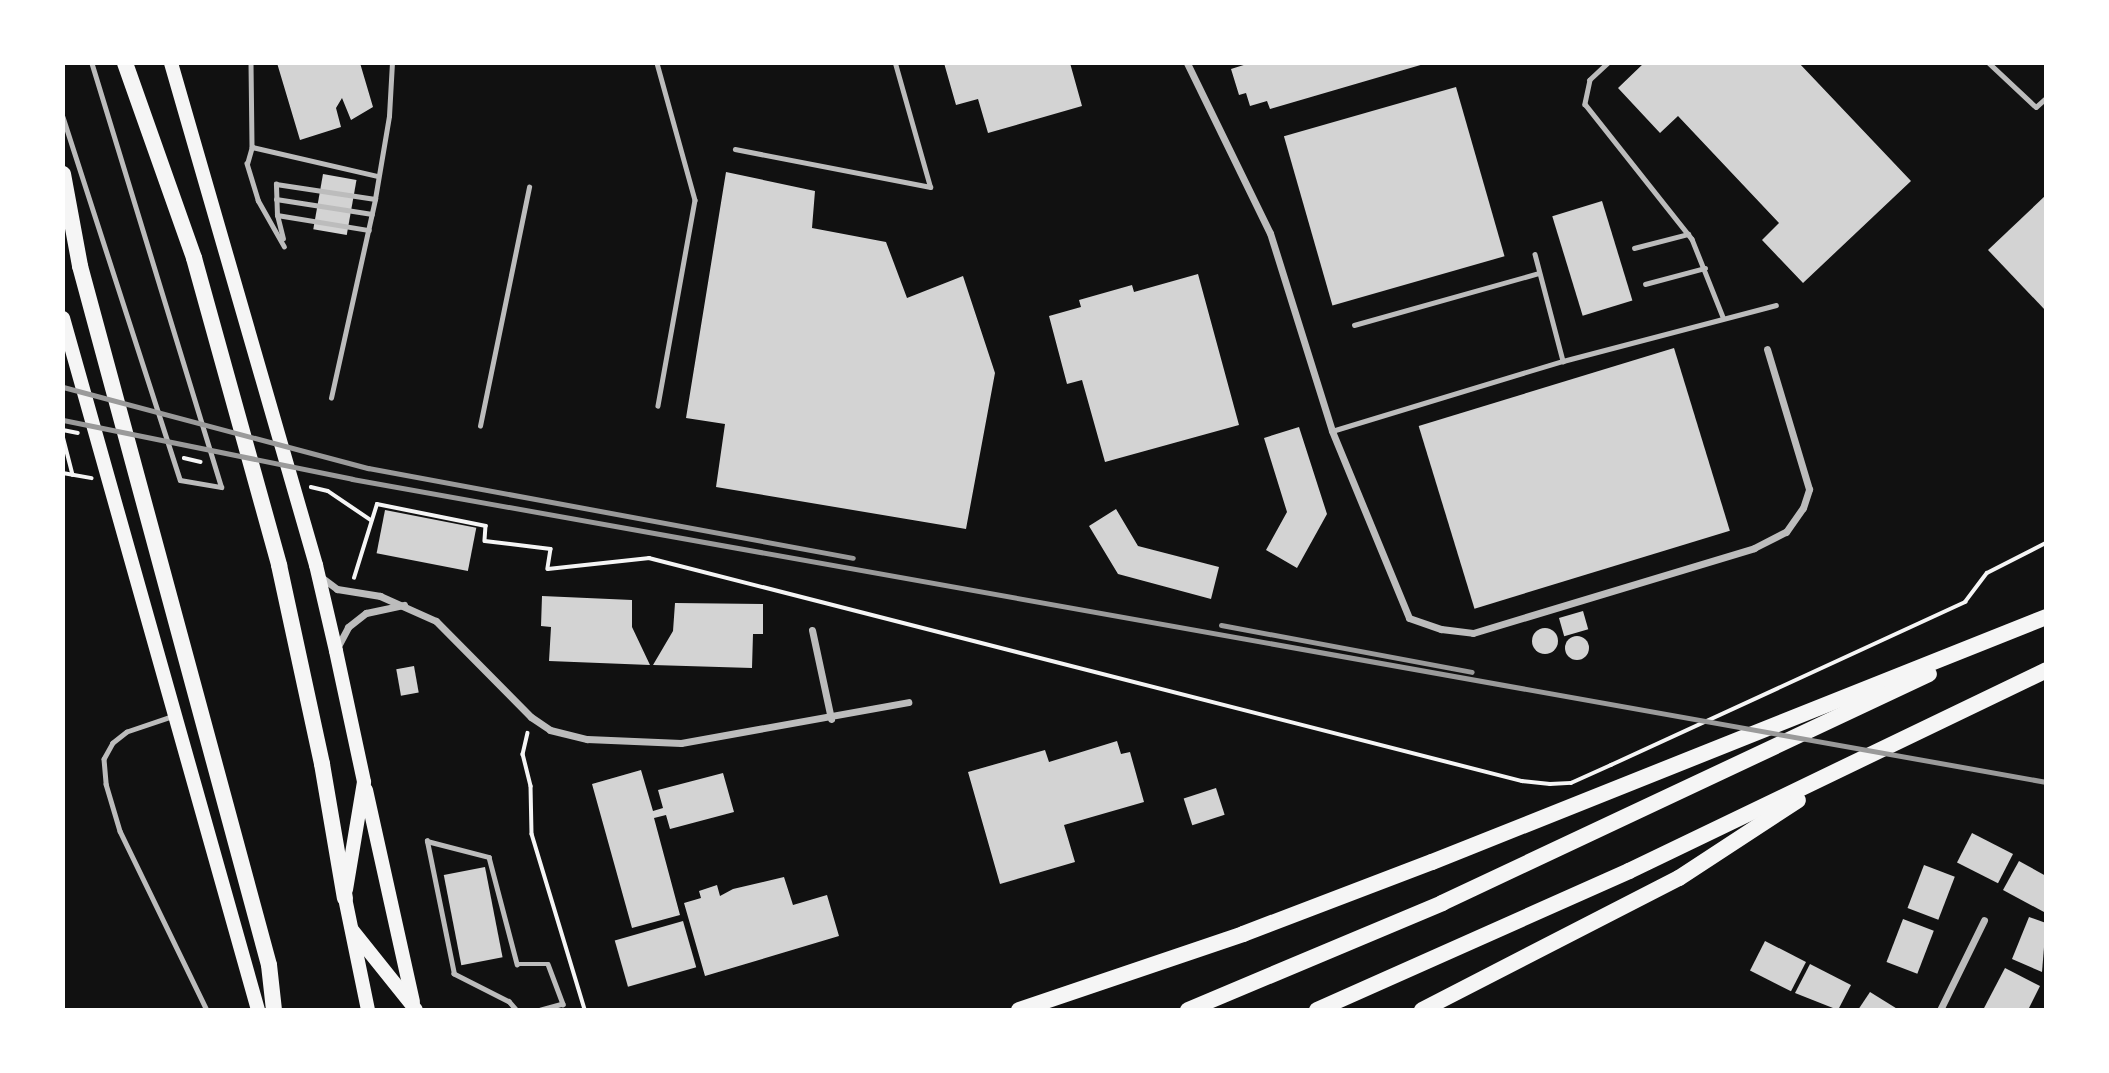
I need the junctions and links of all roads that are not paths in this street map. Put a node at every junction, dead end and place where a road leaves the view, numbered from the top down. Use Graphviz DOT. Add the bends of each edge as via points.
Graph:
graph roads {
  1 [pos="92,63"];
  2 [pos="125,63"];
  3 [pos="171,63"];
  4 [pos="251,63"];
  5 [pos="392,63"];
  6 [pos="657,63"];
  7 [pos="895,63"];
  8 [pos="1187,63"];
  9 [pos="1608,63"];
  10 [pos="1989,63"];
  11 [pos="2046,98"];
  12 [pos="63,117"];
  13 [pos="252,147"];
  14 [pos="734,149"];
  15 [pos="63,174"];
  16 [pos="378,176"];
  17 [pos="529,187"];
  18 [pos="276,199"];
  19 [pos="375,199"];
  20 [pos="372,214"];
  21 [pos="277,215"];
  22 [pos="369,230"];
  23 [pos="1688,234"];
  24 [pos="1634,248"];
  25 [pos="1535,254"];
  26 [pos="1705,268"];
  27 [pos="1539,272"];
  28 [pos="1645,284"];
  29 [pos="1776,304"];
  30 [pos="1723,317"];
  31 [pos="63,318"];
  32 [pos="1354,325"];
  33 [pos="1767,349"];
  34 [pos="1563,361"];
  35 [pos="331,398"];
  36 [pos="658,406"];
  37 [pos="480,426"];
  38 [pos="1332,431"];
  39 [pos="317,570"];
  40 [pos="405,605"];
  41 [pos="2046,617"];
  42 [pos="812,629"];
  43 [pos="336,650"];
  44 [pos="2046,670"];
  45 [pos="908,702"];
  46 [pos="175,716"];
  47 [pos="831,719"];
  48 [pos="1846,768"];
  49 [pos="364,782"];
  50 [pos="345,898"];
  51 [pos="1984,920"];
  52 [pos="351,929"];
  53 [pos="415,1006"];
  54 [pos="207,1010"];
  55 [pos="258,1010"];
  56 [pos="274,1010"];
  57 [pos="368,1010"];
  58 [pos="516,1010"];
  59 [pos="541,1010"];
  60 [pos="1019,1010"];
  61 [pos="1188,1010"];
  62 [pos="1317,1010"];
  63 [pos="1422,1010"];
  64 [pos="1940,1010"];
  1 -- 12 [label="lane" via="221,488 180,480"];
  2 -- 50 [label="highway" via="194,258 279,565"];
  3 -- 39 [label="main road"];
  4 -- 13 [label="lane"];
  5 -- 16 [label="lane" via="389,116"];
  6 -- 36 [label="lane" via="695,201"];
  7 -- 14 [label="lane" via="930,187"];
  8 -- 38 [label="street" via="1270,233"];
  9 -- 23 [label="lane" via="1590,80 1585,104"];
  10 -- 11 [label="lane" via="2036,107"];
  13 -- 16 [label="lane"];
  13 -- 21 [label="lane" via="247,164 258,201 284,247"];
  15 -- 56 [label="highway" via="80,266 269,965"];
  16 -- 19 [label="lane"];
  17 -- 37 [label="lane"];
  18 -- 19 [label="lane" via="276,184"];
  18 -- 20 [label="lane"];
  18 -- 21 [label="lane"];
  19 -- 20 [label="lane"];
  20 -- 22 [label="lane"];
  21 -- 22 [label="lane"];
  22 -- 35 [label="lane"];
  23 -- 24 [label="lane"];
  23 -- 26 [label="lane"];
  25 -- 27 [label="lane"];
  26 -- 28 [label="lane"];
  26 -- 30 [label="lane"];
  27 -- 32 [label="lane"];
  27 -- 34 [label="lane"];
  29 -- 30 [label="lane"];
  30 -- 34 [label="lane"];
  31 -- 46 [label="main road"];
  33 -- 38 [label="street" via="1809,489 1803,508 1786,532 1754,548 1473,633 1409,618"];
  34 -- 38 [label="lane"];
  39 -- 40 [label="street" via="337,590"];
  39 -- 43 [label="main road"];
  40 -- 43 [label="street" via="366,613 348,627"];
  40 -- 47 [label="street" via="436,621 531,717 551,730 587,739 650,745"];
  41 -- 60 [label="highway" via="1419,867 1243,934"];
  41 -- 61 [label="highway" via="1455,897"];
  42 -- 47 [label="street"];
  43 -- 49 [label="main road"];
  44 -- 48 [label="highway"];
  45 -- 47 [label="street"];
  46 -- 54 [label="lane" via="127,732 113,743 104,759 106,783 120,831"];
  46 -- 55 [label="main road"];
  48 -- 62 [label="highway"];
  48 -- 63 [label="highway" via="1679,878"];
  49 -- 50 [label="main road"];
  49 -- 53 [label="main road"];
  50 -- 52 [label="main road"];
  51 -- 64 [label="street"];
  52 -- 53 [label="main road"];
  52 -- 57 [label="main road"];
  58 -- 59 [label="lane" via="454,974 427,841 489,857 517,964 548,964 563,1004"];
}
